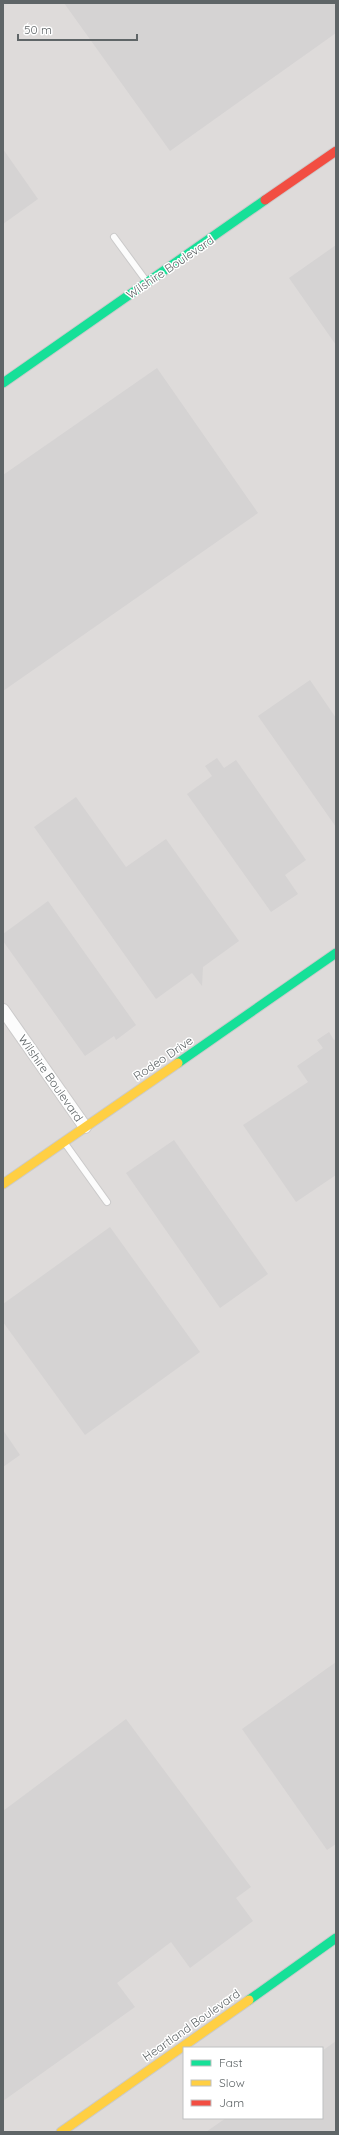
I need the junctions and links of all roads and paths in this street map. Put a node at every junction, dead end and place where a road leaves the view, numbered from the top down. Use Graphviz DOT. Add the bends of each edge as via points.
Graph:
graph roads {
  1 [pos="336,151"];
  2 [pos="114,236"];
  3 [pos="147,282"];
  4 [pos="3,383"];
  5 [pos="336,953"];
  6 [pos="3,1010"];
  7 [pos="85,1127"];
  8 [pos="64,1141"];
  9 [pos="3,1184"];
  10 [pos="107,1202"];
  11 [pos="336,1938"];
  12 [pos="61,2132"];
  1 -- 3 [label="street, Wilshire Boulevard"];
  2 -- 3 [label="lane"];
  3 -- 4 [label="street, Wilshire Boulevard"];
  5 -- 7 [label="street, Rodeo Drive"];
  6 -- 7 [label="street, Wilshire Boulevard"];
  7 -- 8 [label="street, Rodeo Drive"];
  8 -- 9 [label="street, Rodeo Drive"];
  8 -- 10 [label="lane"];
  11 -- 12 [label="street, Heartland Boulevard"];
}
